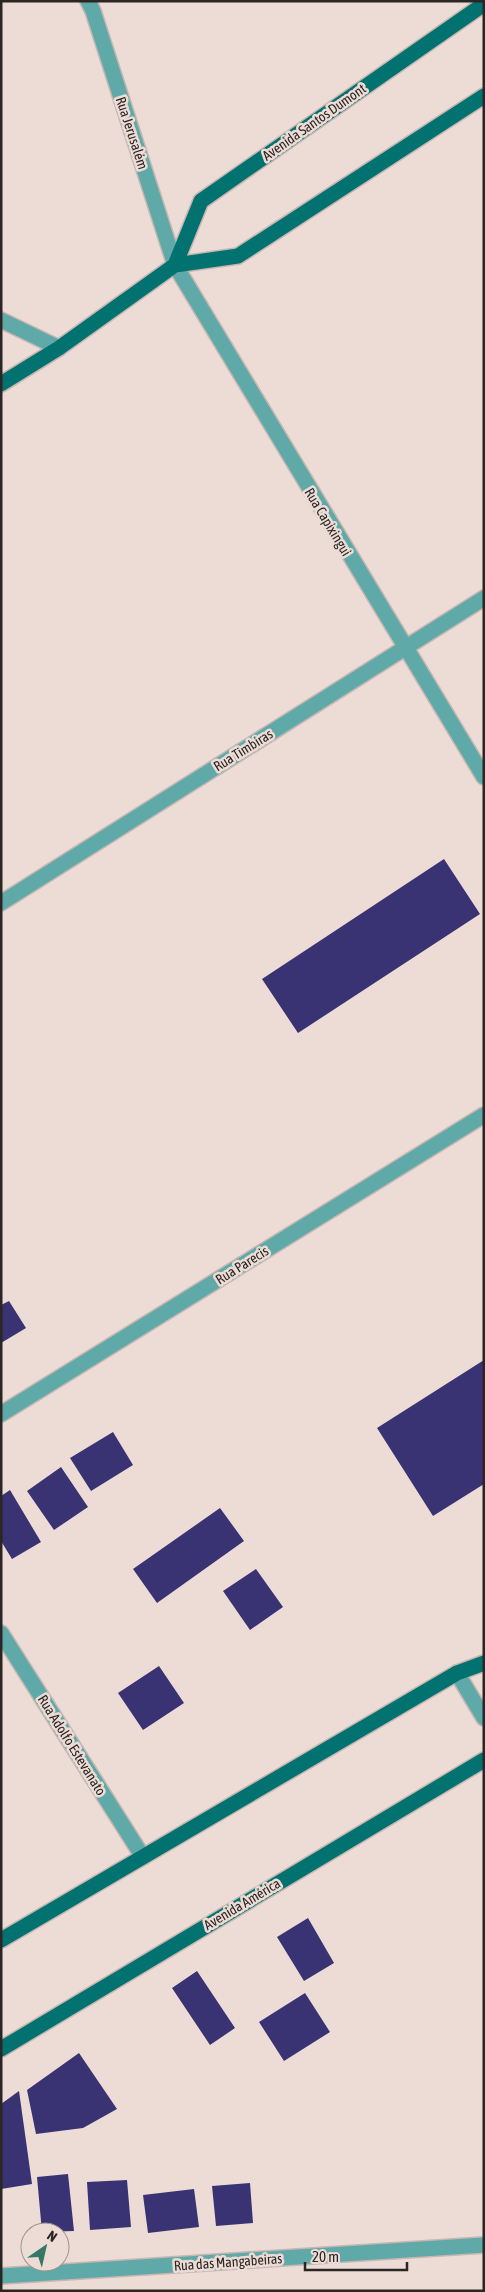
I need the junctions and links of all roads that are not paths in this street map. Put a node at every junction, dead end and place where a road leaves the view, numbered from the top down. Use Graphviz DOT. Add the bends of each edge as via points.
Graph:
graph roads {
  1 [pos="88,1"];
  2 [pos="484,4"];
  3 [pos="484,96"];
  4 [pos="174,265"];
  5 [pos="1,320"];
  6 [pos="60,348"];
  7 [pos="1,384"];
  8 [pos="484,598"];
  9 [pos="404,648"];
  10 [pos="484,777"];
  11 [pos="1,903"];
  12 [pos="484,1116"];
  13 [pos="1,1414"];
  14 [pos="1,1633"];
  15 [pos="484,1663"];
  16 [pos="457,1673"];
  17 [pos="484,1718"];
  18 [pos="484,1760"];
  19 [pos="143,1857"];
  20 [pos="1,1940"];
  21 [pos="1,2049"];
  22 [pos="484,2245"];
  23 [pos="1,2276"];
  1 -- 4 [label="street, Rua Jerusalém"];
  2 -- 4 [label="main road, Avenida Santos Dumont" via="201,201"];
  3 -- 4 [label="main road" via="238,256"];
  4 -- 6 [label="main road"];
  4 -- 9 [label="street, Rua Capixingui"];
  5 -- 6 [label="street"];
  6 -- 7 [label="main road"];
  8 -- 9 [label="street, Rua Timbiras"];
  9 -- 10 [label="street, Rua Capixingui"];
  9 -- 11 [label="street, Rua Timbiras"];
  12 -- 13 [label="street, Rua Parecis"];
  14 -- 19 [label="street, Rua Adolfo Estevanato"];
  15 -- 16 [label="main road"];
  16 -- 17 [label="street"];
  16 -- 19 [label="main road"];
  18 -- 21 [label="main road, Avenida América"];
  19 -- 20 [label="main road"];
  22 -- 23 [label="street, Rua das Mangabeiras"];
}
